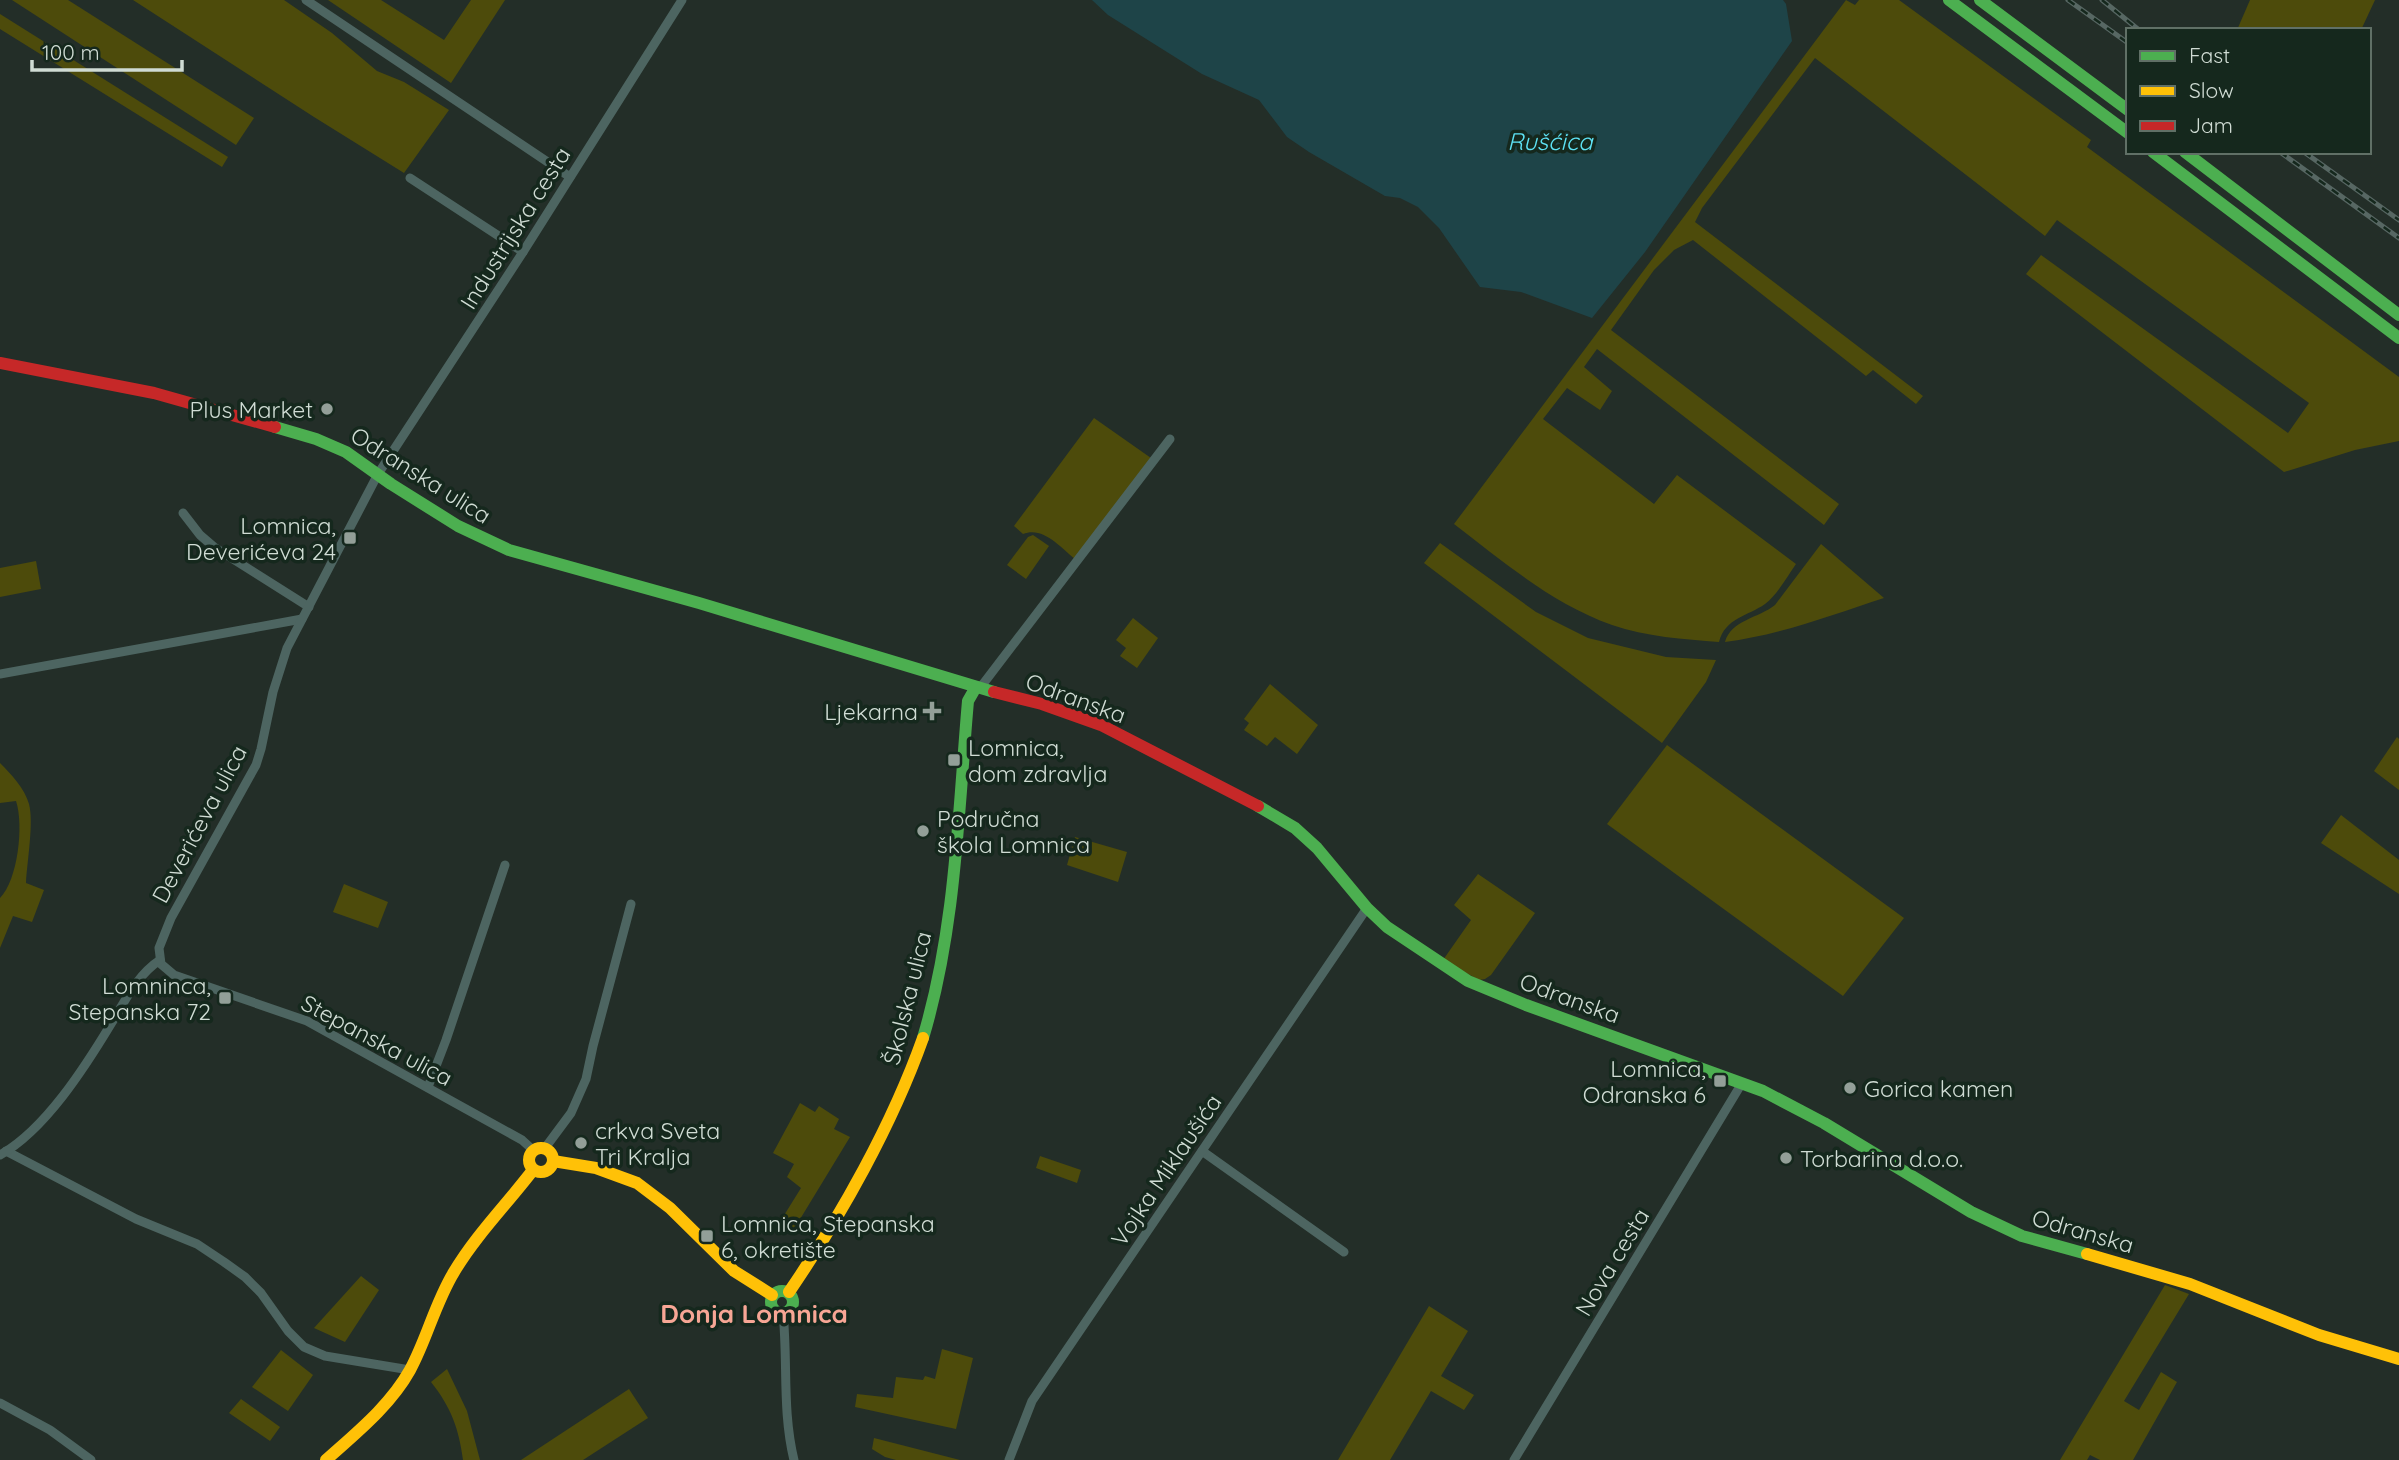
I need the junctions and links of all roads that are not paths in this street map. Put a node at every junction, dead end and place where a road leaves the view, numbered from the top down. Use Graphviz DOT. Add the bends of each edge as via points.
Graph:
graph roads {
  1 [pos="306,0"];
  2 [pos="682,0"];
  3 [pos="1949,0"];
  4 [pos="1980,0"];
  5 [pos="2126,109"];
  6 [pos="2126,132"];
  7 [pos="2156,154"];
  8 [pos="2188,154"];
  9 [pos="570,177"];
  10 [pos="410,178"];
  11 [pos="523,252"];
  12 [pos="2399,314"];
  13 [pos="2399,338"];
  14 [pos="0,363"];
  15 [pos="1170,439"];
  16 [pos="378,474"];
  17 [pos="183,513"];
  18 [pos="309,607"];
  19 [pos="302,619"];
  20 [pos="0,674"];
  21 [pos="978,688"];
  22 [pos="505,865"];
  23 [pos="631,904"];
  24 [pos="1367,908"];
  25 [pos="160,960"];
  26 [pos="1742,1083"];
  27 [pos="428,1087"];
  28 [pos="539,1149"];
  29 [pos="1202,1151"];
  30 [pos="3,1153"];
  31 [pos="553,1161"];
  32 [pos="533,1170"];
  33 [pos="1344,1252"];
  34 [pos="789,1292"];
  35 [pos="772,1296"];
  36 [pos="783,1313"];
  37 [pos="2399,1359"];
  38 [pos="410,1370"];
  39 [pos="0,1403"];
  40 [pos="91,1460"];
  41 [pos="326,1460"];
  42 [pos="794,1460"];
  43 [pos="1009,1460"];
  44 [pos="1514,1460"];
  1 -- 9 [label="street"];
  2 -- 9 [label="street, Industrijska cesta"];
  3 -- 6 [label="main road"];
  4 -- 5 [label="main road"];
  7 -- 13 [label="main road"];
  8 -- 12 [label="main road"];
  9 -- 11 [label="street, Industrijska cesta"];
  10 -- 11 [label="street"];
  11 -- 16 [label="street, Industrijska cesta"];
  14 -- 16 [label="main road, Odranska ulica" via="154,393 254,420 328,443"];
  15 -- 21 [label="street"];
  16 -- 18 [label="street, Deverićeva ulica"];
  16 -- 21 [label="main road, Odranska ulica" via="458,526 524,556 699,603"];
  17 -- 18 [label="street" via="214,547"];
  18 -- 19 [label="street, Deverićeva ulica"];
  19 -- 20 [label="street"];
  19 -- 25 [label="street, Deverićeva ulica" via="279,668 256,765 171,918 159,948"];
  21 -- 24 [label="main road, Odranska" via="1101,725 1268,811 1317,848"];
  21 -- 34 [label="main road, Školska ulica" via="968,701 955,858 931,1011 890,1120"];
  22 -- 27 [label="street"];
  23 -- 28 [label="street" via="586,1079 571,1114"];
  24 -- 26 [label="main road, Odranska" via="1416,948 1483,988"];
  24 -- 29 [label="street, Vojka Miklaušića"];
  25 -- 27 [label="street, Stepanska ulica" via="168,972 180,978 307,1021"];
  25 -- 30 [label="street" via="139,980 48,1114"];
  26 -- 37 [label="main road, Odranska" via="1803,1109 1937,1194 2002,1228 2190,1284 2303,1329"];
  26 -- 44 [label="street, Nova cesta"];
  27 -- 28 [label="street, Stepanska ulica"];
  28 -- 31 [label="main road" via="551,1153"];
  28 -- 32 [label="main road" via="528,1162"];
  29 -- 33 [label="street"];
  29 -- 43 [label="street, Vojka Miklaušića" via="1032,1401"];
  30 -- 38 [label="street" via="197,1244 225,1262 261,1293 304,1347 325,1356"];
  31 -- 32 [label="main road" via="547,1171"];
  31 -- 35 [label="main road" via="596,1168 637,1184 670,1208 728,1266"];
  32 -- 38 [label="main road" via="468,1249 444,1287"];
  34 -- 35 [label="main road"];
  34 -- 36 [label="main road, Školska ulica" via="792,1307"];
  35 -- 36 [label="main road" via="772,1307"];
  36 -- 42 [label="street, Školska ulica" via="785,1403"];
  38 -- 41 [label="main road" via="376,1414"];
  39 -- 40 [label="street" via="50,1430"];
}
